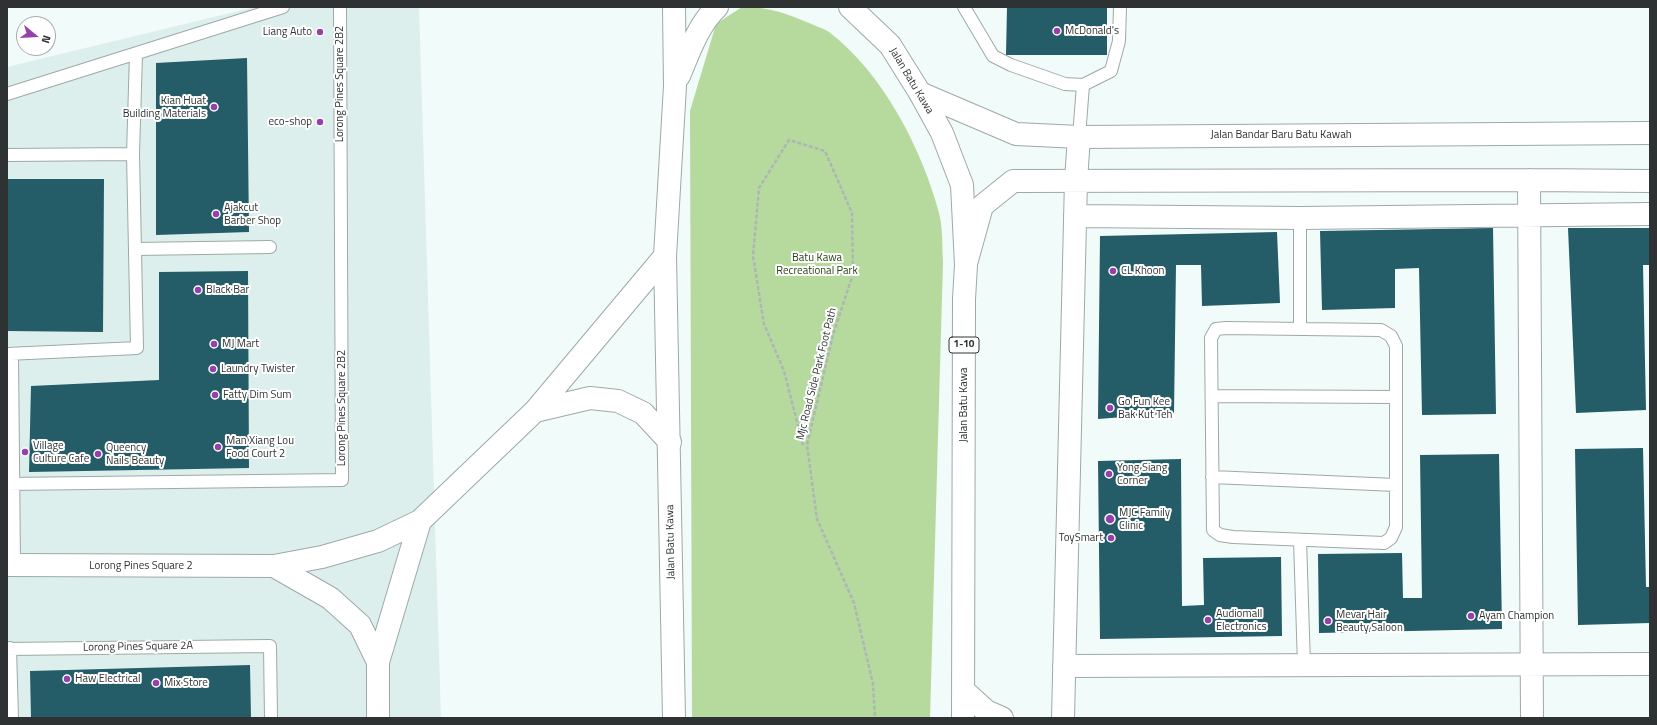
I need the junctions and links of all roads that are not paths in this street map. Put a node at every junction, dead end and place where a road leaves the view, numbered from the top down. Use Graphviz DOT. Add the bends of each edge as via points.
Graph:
graph roads {
  1 [pos="283,7"];
  2 [pos="340,7"];
  3 [pos="674,7"];
  4 [pos="717,7"];
  5 [pos="850,7"];
  6 [pos="964,7"];
  7 [pos="1120,7"];
  8 [pos="136,54"];
  9 [pos="1083,85"];
  10 [pos="675,86"];
  11 [pos="920,92"];
  12 [pos="7,94"];
  13 [pos="1650,133"];
  14 [pos="1079,137"];
  15 [pos="133,154"];
  16 [pos="7,155"];
  17 [pos="1076,180"];
  18 [pos="1529,180"];
  19 [pos="1650,181"];
  20 [pos="1650,214"];
  21 [pos="1075,216"];
  22 [pos="1529,216"];
  23 [pos="1300,218"];
  24 [pos="270,247"];
  25 [pos="135,249"];
  26 [pos="665,256"];
  27 [pos="966,265"];
  28 [pos="1300,329"];
  29 [pos="10,354"];
  30 [pos="1212,396"];
  31 [pos="1396,396"];
  32 [pos="535,411"];
  33 [pos="670,442"];
  34 [pos="1212,478"];
  35 [pos="10,484"];
  36 [pos="1396,485"];
  37 [pos="420,521"];
  38 [pos="1300,540"];
  39 [pos="10,565"];
  40 [pos="274,566"];
  41 [pos="8,648"];
  42 [pos="378,662"];
  43 [pos="1532,664"];
  44 [pos="1650,664"];
  45 [pos="1304,665"];
  46 [pos="1064,666"];
  47 [pos="964,691"];
  48 [pos="12,718"];
  49 [pos="271,718"];
  50 [pos="378,718"];
  51 [pos="674,718"];
  52 [pos="963,718"];
  53 [pos="1002,718"];
  54 [pos="1063,718"];
  55 [pos="1532,718"];
  1 -- 8 [label="lane"];
  2 -- 35 [label="lane, Lorong Pines Square 2B2" via="342,480"];
  3 -- 10 [label="main road, Jalan Batu Kawa"];
  4 -- 10 [label="main road" via="708,15 692,45"];
  5 -- 11 [label="main road, Jalan Batu Kawa / 1-10" via="890,45"];
  6 -- 9 [label="lane" via="993,56 1010,65 1066,84"];
  7 -- 9 [label="lane" via="1119,41 1111,71"];
  8 -- 12 [label="lane"];
  8 -- 15 [label="lane"];
  9 -- 14 [label="lane"];
  10 -- 26 [label="main road, Jalan Batu Kawa"];
  11 -- 14 [label="main road, Jalan Bandar Baru Batu Kawah" via="1016,134"];
  11 -- 27 [label="main road, Jalan Batu Kawa / 1-10" via="942,133 962,185"];
  13 -- 14 [label="main road, Jalan Bandar Baru Batu Kawah"];
  14 -- 17 [label="main road"];
  15 -- 16 [label="lane"];
  15 -- 25 [label="lane"];
  17 -- 18 [label="main road"];
  17 -- 21 [label="main road"];
  17 -- 27 [label="main road" via="1013,181 982,206"];
  18 -- 19 [label="main road"];
  18 -- 22 [label="main road"];
  20 -- 22 [label="main road"];
  21 -- 23 [label="main road"];
  21 -- 46 [label="main road"];
  22 -- 23 [label="main road"];
  22 -- 43 [label="main road"];
  23 -- 28 [label="lane"];
  24 -- 25 [label="lane"];
  25 -- 29 [label="lane" via="137,348"];
  26 -- 32 [label="main road"];
  26 -- 33 [label="main road, Jalan Batu Kawa"];
  27 -- 47 [label="main road, Jalan Batu Kawa / 1-10"];
  28 -- 30 [label="lane" via="1216,329 1211,338"];
  28 -- 31 [label="lane" via="1381,330 1391,336 1396,346"];
  29 -- 35 [label="lane"];
  30 -- 31 [label="lane"];
  30 -- 34 [label="lane"];
  31 -- 36 [label="lane"];
  32 -- 33 [label="main road" via="590,398 618,401 643,413"];
  32 -- 37 [label="main road"];
  33 -- 51 [label="main road, Jalan Batu Kawa"];
  34 -- 36 [label="lane"];
  34 -- 38 [label="lane" via="1213,530 1220,535"];
  35 -- 39 [label="lane"];
  36 -- 38 [label="lane" via="1396,527 1391,538 1384,543"];
  37 -- 40 [label="main road, Lorong Pines Square 2" via="378,540 322,557"];
  37 -- 42 [label="main road"];
  38 -- 45 [label="lane"];
  39 -- 40 [label="main road, Lorong Pines Square 2"];
  40 -- 42 [label="main road" via="330,598 360,625"];
  41 -- 48 [label="lane"];
  41 -- 49 [label="lane, Lorong Pines Square 2A" via="270,646"];
  42 -- 50 [label="main road"];
  43 -- 44 [label="main road"];
  43 -- 45 [label="main road"];
  43 -- 55 [label="main road"];
  45 -- 46 [label="main road"];
  46 -- 54 [label="main road"];
  47 -- 52 [label="main road, Jalan Batu Kawa / 1-10"];
  47 -- 53 [label="main road" via="986,711"];
}
